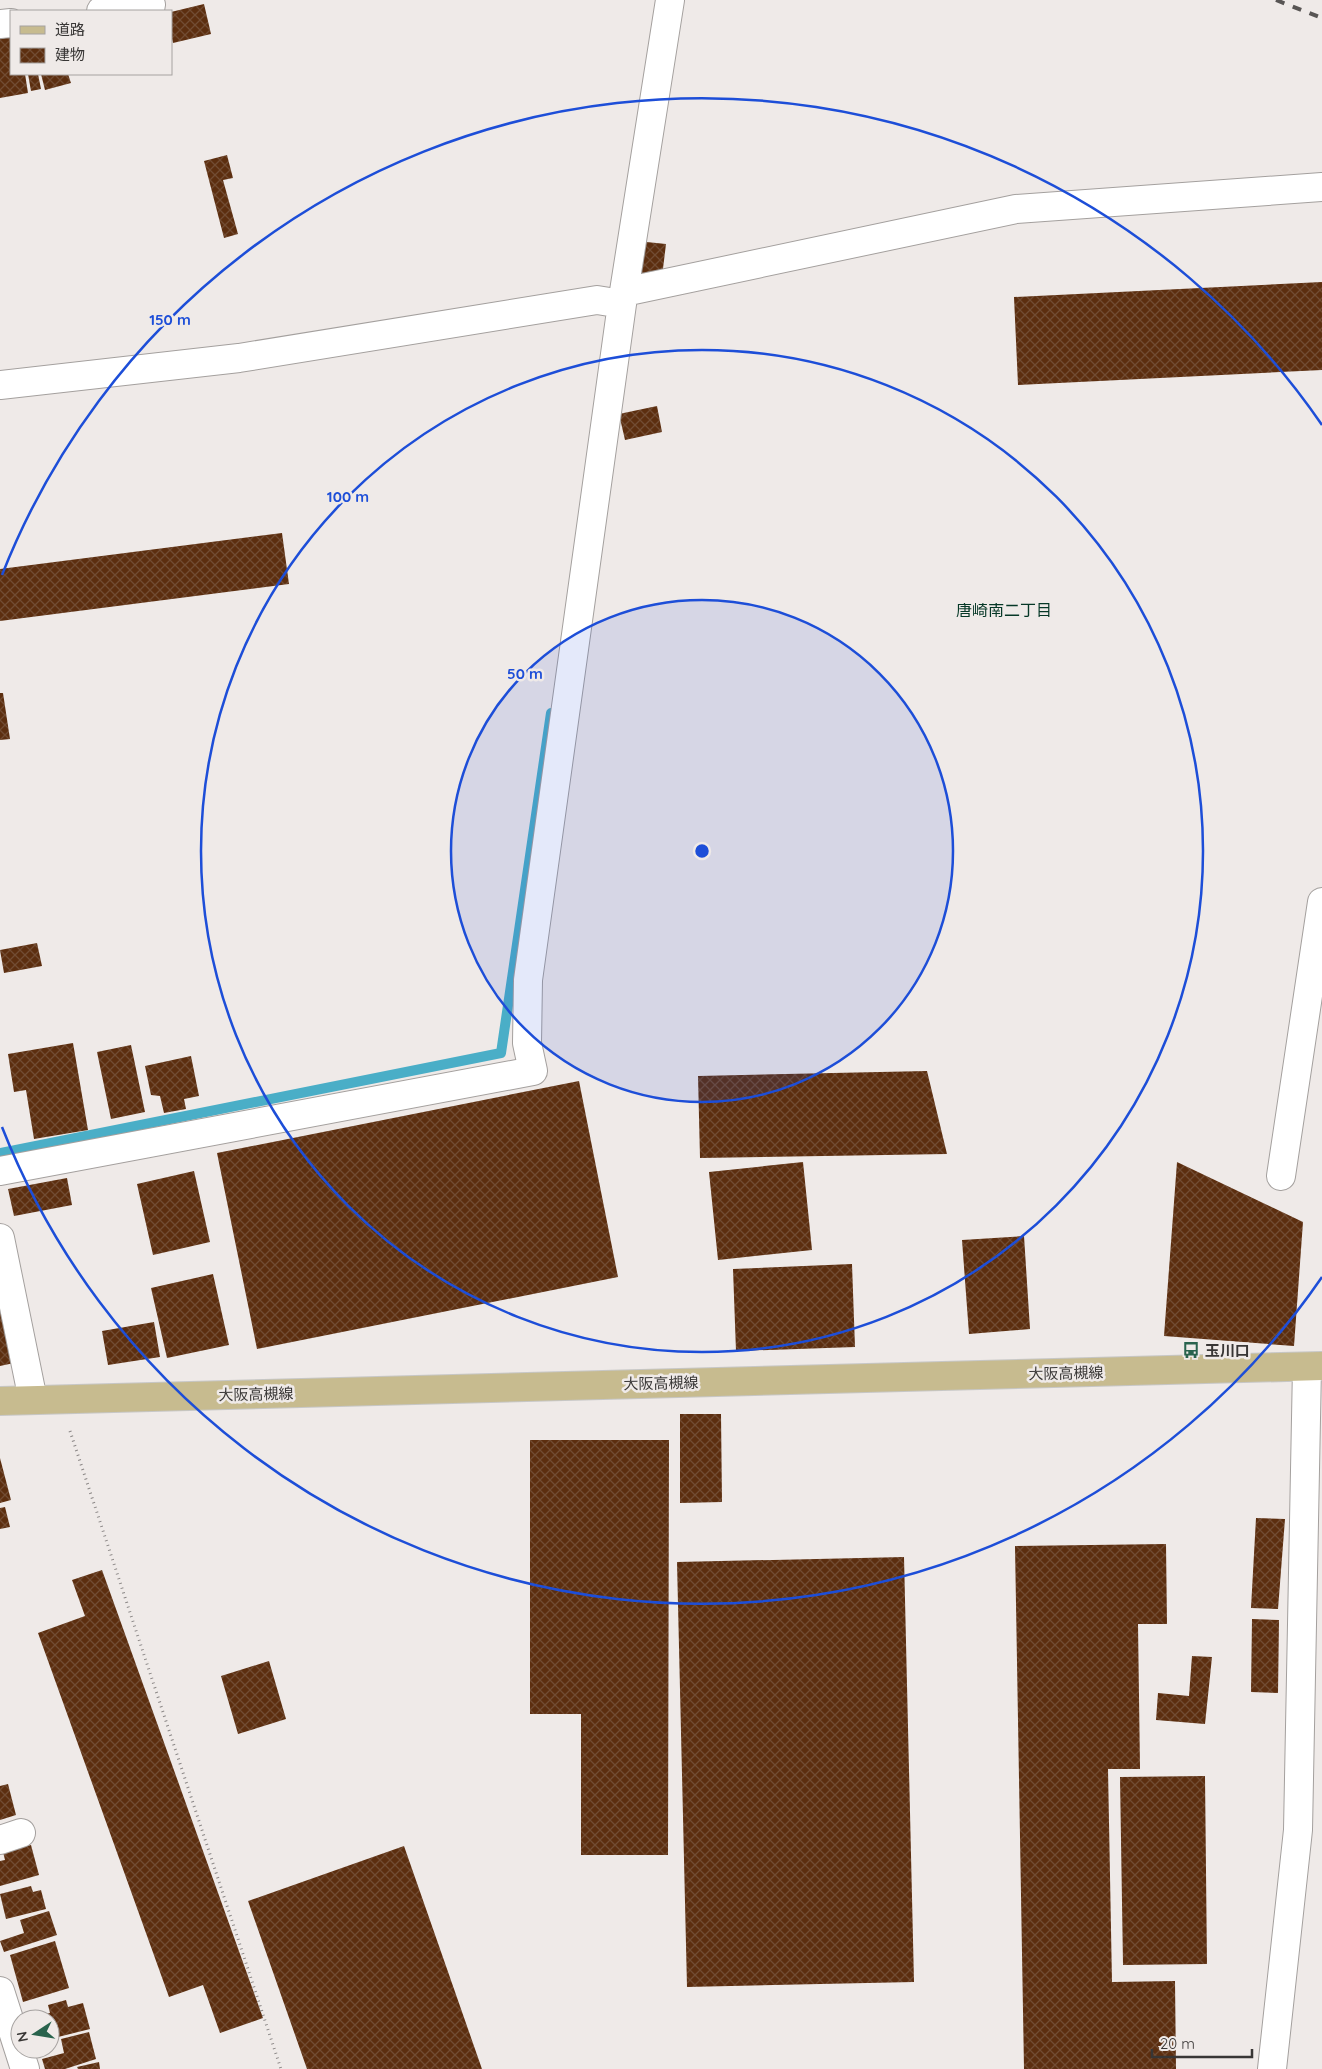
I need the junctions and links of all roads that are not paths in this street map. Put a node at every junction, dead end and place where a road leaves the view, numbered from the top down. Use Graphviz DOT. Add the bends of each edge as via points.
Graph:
graph roads {
  1 [pos="670,0"];
  2 [pos="150,5"];
  3 [pos="109,10"];
  4 [pos="1322,187"];
  5 [pos="623,298"];
  6 [pos="0,386"];
  7 [pos="1322,902"];
  8 [pos="0,1171"];
  9 [pos="1282,1176"];
  10 [pos="0,1238"];
  11 [pos="1315,1366"];
  12 [pos="33,1400"];
  13 [pos="0,1401"];
  14 [pos="0,1991"];
  15 [pos="25,2069"];
  16 [pos="1272,2069"];
  1 -- 5 [label="street"];
  2 -- 3 [label="street"];
  4 -- 5 [label="street" via="1016,209"];
  5 -- 6 [label="street" via="239,358"];
  5 -- 8 [label="street" via="528,980 527,1043 534,1071"];
  7 -- 9 [label="street"];
  10 -- 12 [label="street"];
  11 -- 12 [label="main road, 大阪高槻線"];
  11 -- 16 [label="street" via="1298,1830"];
  12 -- 13 [label="main road, 大阪高槻線"];
  14 -- 15 [label="street"];
}
